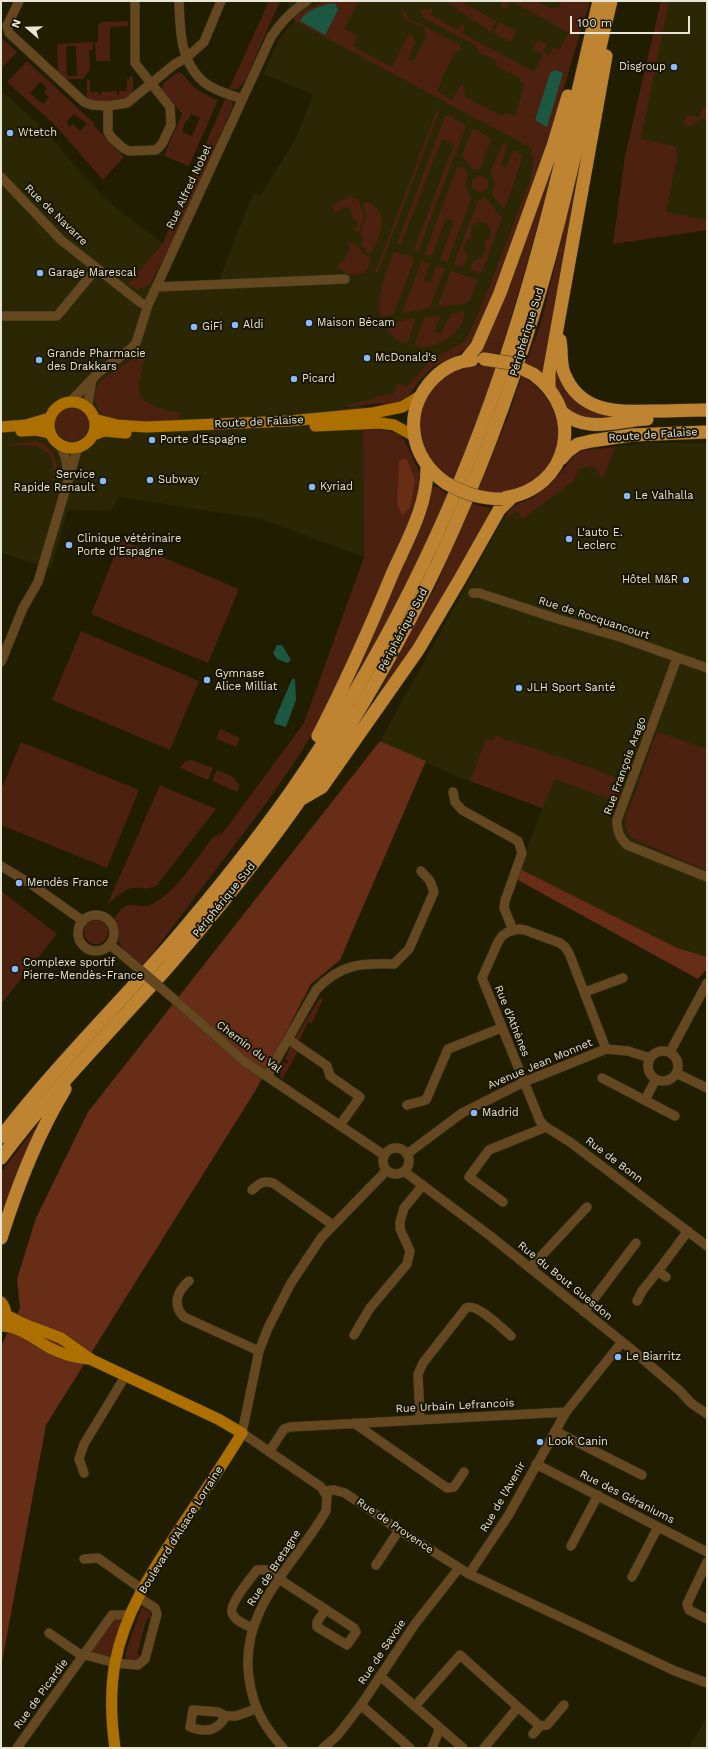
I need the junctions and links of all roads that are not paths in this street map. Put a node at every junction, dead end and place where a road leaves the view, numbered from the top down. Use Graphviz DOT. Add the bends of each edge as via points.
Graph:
graph roads {
  1 [pos="19,1"];
  2 [pos="135,1"];
  3 [pos="179,1"];
  4 [pos="221,1"];
  5 [pos="307,1"];
  6 [pos="599,1"];
  7 [pos="610,1"];
  8 [pos="618,1"];
  9 [pos="186,58"];
  10 [pos="583,70"];
  11 [pos="151,83"];
  12 [pos="242,100"];
  13 [pos="108,106"];
  14 [pos="1,177"];
  15 [pos="96,269"];
  16 [pos="345,279"];
  17 [pos="156,287"];
  18 [pos="148,305"];
  19 [pos="1,316"];
  20 [pos="557,329"];
  21 [pos="465,361"];
  22 [pos="92,379"];
  23 [pos="550,388"];
  24 [pos="420,396"];
  25 [pos="70,402"];
  26 [pos="88,408"];
  27 [pos="707,410"];
  28 [pos="563,413"];
  29 [pos="707,416"];
  30 [pos="50,418"];
  31 [pos="94,419"];
  32 [pos="1,427"];
  33 [pos="707,432"];
  34 [pos="1,433"];
  35 [pos="50,433"];
  36 [pos="93,435"];
  37 [pos="414,436"];
  38 [pos="59,444"];
  39 [pos="78,447"];
  40 [pos="558,462"];
  41 [pos="427,466"];
  42 [pos="66,487"];
  43 [pos="508,498"];
  44 [pos="473,593"];
  45 [pos="677,658"];
  46 [pos="1,662"];
  47 [pos="707,668"];
  48 [pos="453,792"];
  49 [pos="296,795"];
  50 [pos="1,866"];
  51 [pos="421,871"];
  52 [pos="707,878"];
  53 [pos="83,921"];
  54 [pos="513,930"];
  55 [pos="110,945"];
  56 [pos="623,978"];
  57 [pos="707,983"];
  58 [pos="585,992"];
  59 [pos="501,1028"];
  60 [pos="288,1040"];
  61 [pos="606,1049"];
  62 [pos="670,1052"];
  63 [pos="86,1056"];
  64 [pos="650,1058"];
  65 [pos="676,1073"];
  66 [pos="267,1076"];
  67 [pos="602,1078"];
  68 [pos="656,1079"];
  69 [pos="524,1082"];
  70 [pos="707,1088"];
  71 [pos="645,1100"];
  72 [pos="407,1105"];
  73 [pos="675,1116"];
  74 [pos="340,1125"];
  75 [pos="546,1127"];
  76 [pos="1,1137"];
  77 [pos="407,1154"];
  78 [pos="384,1155"];
  79 [pos="1,1158"];
  80 [pos="386,1171"];
  81 [pos="405,1172"];
  82 [pos="423,1185"];
  83 [pos="252,1190"];
  84 [pos="503,1202"];
  85 [pos="586,1207"];
  86 [pos="332,1225"];
  87 [pos="688,1231"];
  88 [pos="1,1238"];
  89 [pos="636,1243"];
  90 [pos="707,1246"];
  91 [pos="530,1268"];
  92 [pos="658,1271"];
  93 [pos="666,1277"];
  94 [pos="189,1281"];
  95 [pos="637,1301"];
  96 [pos="1,1302"];
  97 [pos="584,1312"];
  98 [pos="3,1321"];
  99 [pos="354,1334"];
  100 [pos="511,1336"];
  101 [pos="622,1342"];
  102 [pos="259,1351"];
  103 [pos="126,1375"];
  104 [pos="566,1412"];
  105 [pos="707,1414"];
  106 [pos="420,1420"];
  107 [pos="354,1424"];
  108 [pos="555,1431"];
  109 [pos="242,1433"];
  110 [pos="269,1452"];
  111 [pos="536,1464"];
  112 [pos="464,1472"];
  113 [pos="84,1473"];
  114 [pos="642,1475"];
  115 [pos="325,1491"];
  116 [pos="598,1496"];
  117 [pos="658,1527"];
  118 [pos="399,1530"];
  119 [pos="571,1546"];
  120 [pos="707,1552"];
  121 [pos="84,1559"];
  122 [pos="707,1562"];
  123 [pos="376,1565"];
  124 [pos="458,1568"];
  125 [pos="469,1574"];
  126 [pos="280,1577"];
  127 [pos="632,1577"];
  128 [pos="140,1594"];
  129 [pos="325,1610"];
  130 [pos="130,1616"];
  131 [pos="707,1619"];
  132 [pos="252,1628"];
  133 [pos="49,1633"];
  134 [pos="84,1654"];
  135 [pos="115,1663"];
  136 [pos="380,1676"];
  137 [pos="707,1682"];
  138 [pos="361,1705"];
  139 [pos="564,1705"];
  140 [pos="415,1706"];
  141 [pos="518,1707"];
  142 [pos="256,1710"];
  143 [pos="226,1716"];
  144 [pos="540,1726"];
  145 [pos="440,1728"];
  146 [pos="532,1734"];
  147 [pos="17,1748"];
  148 [pos="115,1748"];
  149 [pos="283,1748"];
  150 [pos="323,1748"];
  151 [pos="410,1748"];
  152 [pos="432,1748"];
  153 [pos="463,1748"];
  154 [pos="484,1748"];
  1 -- 13 [label="street" via="7,26 9,33 84,102 92,106"];
  2 -- 11 [label="street" via="135,63"];
  3 -- 9 [label="street" via="182,45"];
  4 -- 9 [label="street" via="204,42"];
  5 -- 12 [label="street, Rue Alfred Nobel" via="281,22 271,37"];
  6 -- 10 [label="highway, Périphérique Sud"];
  7 -- 49 [label="highway, Périphérique Sud" via="540,289 507,395 487,449 453,530 416,607 355,715"];
  8 -- 20 [label="highway" via="605,58"];
  9 -- 11 [label="street"];
  9 -- 12 [label="street" via="192,70 206,84"];
  10 -- 21 [label="highway" via="570,92 486,330"];
  10 -- 49 [label="highway, Périphérique Sud" via="550,206 518,322 481,430 450,506 419,572"];
  11 -- 13 [label="street" via="127,103"];
  11 -- 13 [label="street" via="170,107 171,125 162,144 156,150 129,151 112,138 108,132"];
  12 -- 17 [label="street, Rue Alfred Nobel"];
  14 -- 15 [label="street, Rue de Navarre" via="62,240"];
  15 -- 18 [label="street, Rue de Navarre" via="141,303"];
  15 -- 19 [label="street" via="57,316"];
  16 -- 17 [label="street"];
  17 -- 18 [label="street, Rue Alfred Nobel"];
  18 -- 22 [label="street, Rue Alfred Nobel" via="136,343"];
  20 -- 23 [label="highway" via="549,373"];
  20 -- 27 [label="highway" via="561,342 562,364 568,381 580,396 591,404 607,410 629,412"];
  21 -- 23 [label="highway, bridge" via="484,359 510,363 533,374"];
  21 -- 24 [label="highway" via="439,373"];
  22 -- 25 [label="street, Rue Alfred Nobel"];
  22 -- 26 [label="street"];
  23 -- 28 [label="highway"];
  24 -- 31 [label="main road, Route de Falaise" via="402,407 373,413 289,421 146,427 117,425"];
  24 -- 37 [label="highway" via="416,408"];
  25 -- 26 [label="main road" via="77,402"];
  25 -- 30 [label="main road" via="57,407"];
  26 -- 31 [label="main road"];
  28 -- 29 [label="highway, Route de Falaise" via="572,420 595,425 642,419"];
  28 -- 40 [label="highway" via="564,446"];
  30 -- 32 [label="main road" via="26,425"];
  30 -- 35 [label="main road"];
  31 -- 36 [label="main road"];
  33 -- 40 [label="highway, Route de Falaise" via="632,435 591,441 578,444"];
  34 -- 35 [label="main road" via="36,430"];
  35 -- 38 [label="main road"];
  36 -- 37 [label="main road, Route de Falaise" via="104,432 176,434 380,423 394,425"];
  36 -- 39 [label="main road"];
  37 -- 41 [label="highway"];
  38 -- 39 [label="main road" via="65,447"];
  38 -- 42 [label="street" via="68,466"];
  39 -- 42 [label="street"];
  40 -- 43 [label="highway" via="548,476 534,488"];
  41 -- 43 [label="highway, bridge" via="459,491 488,499"];
  41 -- 49 [label="highway" via="428,482 416,519 353,667 298,770"];
  42 -- 46 [label="street" via="38,582"];
  43 -- 49 [label="highway" via="498,510 438,617 322,787"];
  44 -- 45 [label="street, Rue de Rocquancourt" via="623,638"];
  45 -- 47 [label="street, Rue de Rocquancourt"];
  45 -- 52 [label="street, Rue François Arago" via="617,820 617,829 620,838 627,845"];
  48 -- 54 [label="street" via="455,802 462,810 518,841 522,853 504,900 504,908"];
  49 -- 63 [label="highway, Périphérique Sud" via="243,877 210,919"];
  49 -- 76 [label="highway, Périphérique Sud" via="169,946 48,1080"];
  50 -- 53 [label="street"];
  51 -- 60 [label="street" via="430,881 434,892 409,949 394,964 368,963 342,969 325,980 316,990"];
  53 -- 55 [label="street" via="79,936 83,945 99,951"];
  53 -- 55 [label="street" via="97,915 111,922 114,939"];
  54 -- 58 [label="street" via="525,930 554,940 565,947"];
  54 -- 59 [label="street, Rue d'Athènes" via="502,936 498,942 482,978"];
  55 -- 66 [label="street, Chemin du Val, bridge" via="244,1061"];
  56 -- 58 [label="street"];
  57 -- 62 [label="street"];
  58 -- 61 [label="street"];
  59 -- 69 [label="street, Rue d'Athènes"];
  59 -- 72 [label="street" via="448,1049 426,1100"];
  60 -- 66 [label="street"];
  60 -- 74 [label="street" via="326,1066 330,1076 360,1096"];
  61 -- 64 [label="street, Avenue Jean Monnet" via="628,1051"];
  61 -- 69 [label="street, Avenue Jean Monnet"];
  62 -- 64 [label="street" via="658,1052"];
  62 -- 65 [label="street" via="677,1061"];
  63 -- 79 [label="highway, Périphérique Sud"];
  63 -- 88 [label="highway" via="47,1120"];
  64 -- 68 [label="street" via="649,1070"];
  65 -- 68 [label="street" via="668,1080"];
  65 -- 70 [label="street"];
  66 -- 74 [label="street, Chemin du Val"];
  67 -- 71 [label="street"];
  68 -- 71 [label="street"];
  69 -- 75 [label="street, Rue de Bonn" via="540,1121"];
  69 -- 77 [label="street, Avenue Jean Monnet" via="462,1113"];
  71 -- 73 [label="street"];
  74 -- 78 [label="street, Chemin du Val"];
  75 -- 84 [label="street" via="489,1150 469,1177"];
  75 -- 87 [label="street, Rue de Bonn" via="570,1142"];
  77 -- 78 [label="street" via="404,1150 394,1148"];
  77 -- 81 [label="street" via="409,1165"];
  78 -- 80 [label="street" via="382,1163"];
  80 -- 81 [label="street" via="395,1175"];
  80 -- 86 [label="street"];
  81 -- 82 [label="street, Rue du Bout Guesdon"];
  82 -- 91 [label="street, Rue du Bout Guesdon"];
  82 -- 99 [label="street" via="404,1208 400,1222 401,1232 410,1251 407,1264 370,1308"];
  83 -- 86 [label="street" via="260,1183 273,1183"];
  85 -- 91 [label="street"];
  86 -- 102 [label="street" via="291,1282"];
  87 -- 90 [label="street, Rue de Bonn"];
  87 -- 92 [label="street"];
  89 -- 97 [label="street"];
  91 -- 97 [label="street, Rue du Bout Guesdon"];
  92 -- 93 [label="street"];
  92 -- 95 [label="street"];
  94 -- 102 [label="street" via="182,1286 177,1295 179,1312 184,1317"];
  96 -- 98 [label="main road" via="4,1306"];
  97 -- 101 [label="street, Rue du Bout Guesdon"];
  98 -- 103 [label="main road" via="28,1326 61,1338 92,1360"];
  100 -- 106 [label="street" via="479,1309 471,1306 466,1308 420,1368 417,1378"];
  101 -- 104 [label="street"];
  101 -- 105 [label="street, Rue du Bout Guesdon"];
  102 -- 109 [label="street"];
  103 -- 109 [label="main road"];
  103 -- 113 [label="street" via="84,1444 79,1459"];
  104 -- 106 [label="street, Rue Urbain Lefrancois"];
  104 -- 108 [label="street, Rue de l'Avenir"];
  106 -- 107 [label="street, Rue Urbain Lefrancois"];
  107 -- 110 [label="street, Rue Urbain Lefrancois" via="290,1427 284,1429"];
  107 -- 112 [label="street" via="447,1488 454,1487"];
  108 -- 111 [label="street, Rue de l'Avenir"];
  108 -- 114 [label="street"];
  109 -- 110 [label="street"];
  109 -- 128 [label="main road, Boulevard d'Alsace Lorraine" via="155,1566"];
  110 -- 115 [label="street"];
  111 -- 116 [label="street, Rue des Géraniums"];
  111 -- 125 [label="street, Rue de l'Avenir" via="508,1516"];
  115 -- 118 [label="street, Rue de Provence" via="345,1493"];
  115 -- 126 [label="street, Rue de Bretagne" via="328,1502 326,1511"];
  116 -- 117 [label="street, Rue des Géraniums"];
  116 -- 119 [label="street"];
  117 -- 120 [label="street, Rue des Géraniums"];
  117 -- 127 [label="street"];
  118 -- 123 [label="street"];
  118 -- 124 [label="street, Rue de Provence"];
  121 -- 128 [label="street, Rue de Picardie" via="98,1558"];
  122 -- 131 [label="street" via="687,1604 689,1610"];
  124 -- 125 [label="street, Rue de Provence"];
  124 -- 136 [label="street, Rue de Savoie" via="415,1624"];
  125 -- 137 [label="street, Rue de Provence" via="675,1671"];
  126 -- 129 [label="street"];
  126 -- 132 [label="street, Rue de Bretagne" via="262,1604"];
  126 -- 132 [label="street" via="268,1570 257,1570 232,1606 232,1613 238,1621"];
  128 -- 130 [label="main road, Boulevard d'Alsace Lorraine"];
  128 -- 135 [label="street, Rue de Picardie" via="155,1608 157,1614 145,1659 138,1665"];
  130 -- 134 [label="street, Rue de Picardie" via="112,1615"];
  130 -- 135 [label="main road, Boulevard d'Alsace Lorraine"];
  132 -- 142 [label="street, Rue de Bretagne" via="248,1669"];
  133 -- 134 [label="street" via="78,1653"];
  134 -- 135 [label="street, Rue de Picardie"];
  134 -- 147 [label="street, Rue de Picardie"];
  135 -- 148 [label="main road, Boulevard d'Alsace Lorraine" via="112,1693"];
  136 -- 138 [label="street, Rue de Savoie"];
  136 -- 140 [label="street"];
  138 -- 150 [label="street, Rue de Savoie" via="337,1736"];
  138 -- 151 [label="street"];
  139 -- 144 [label="street" via="547,1725"];
  140 -- 141 [label="street" via="460,1655"];
  140 -- 145 [label="street"];
  141 -- 144 [label="street"];
  141 -- 154 [label="street"];
  142 -- 143 [label="street"];
  142 -- 149 [label="street, Rue de Bretagne"];
  144 -- 146 [label="street"];
  145 -- 152 [label="street"];
  145 -- 153 [label="street"];
}
